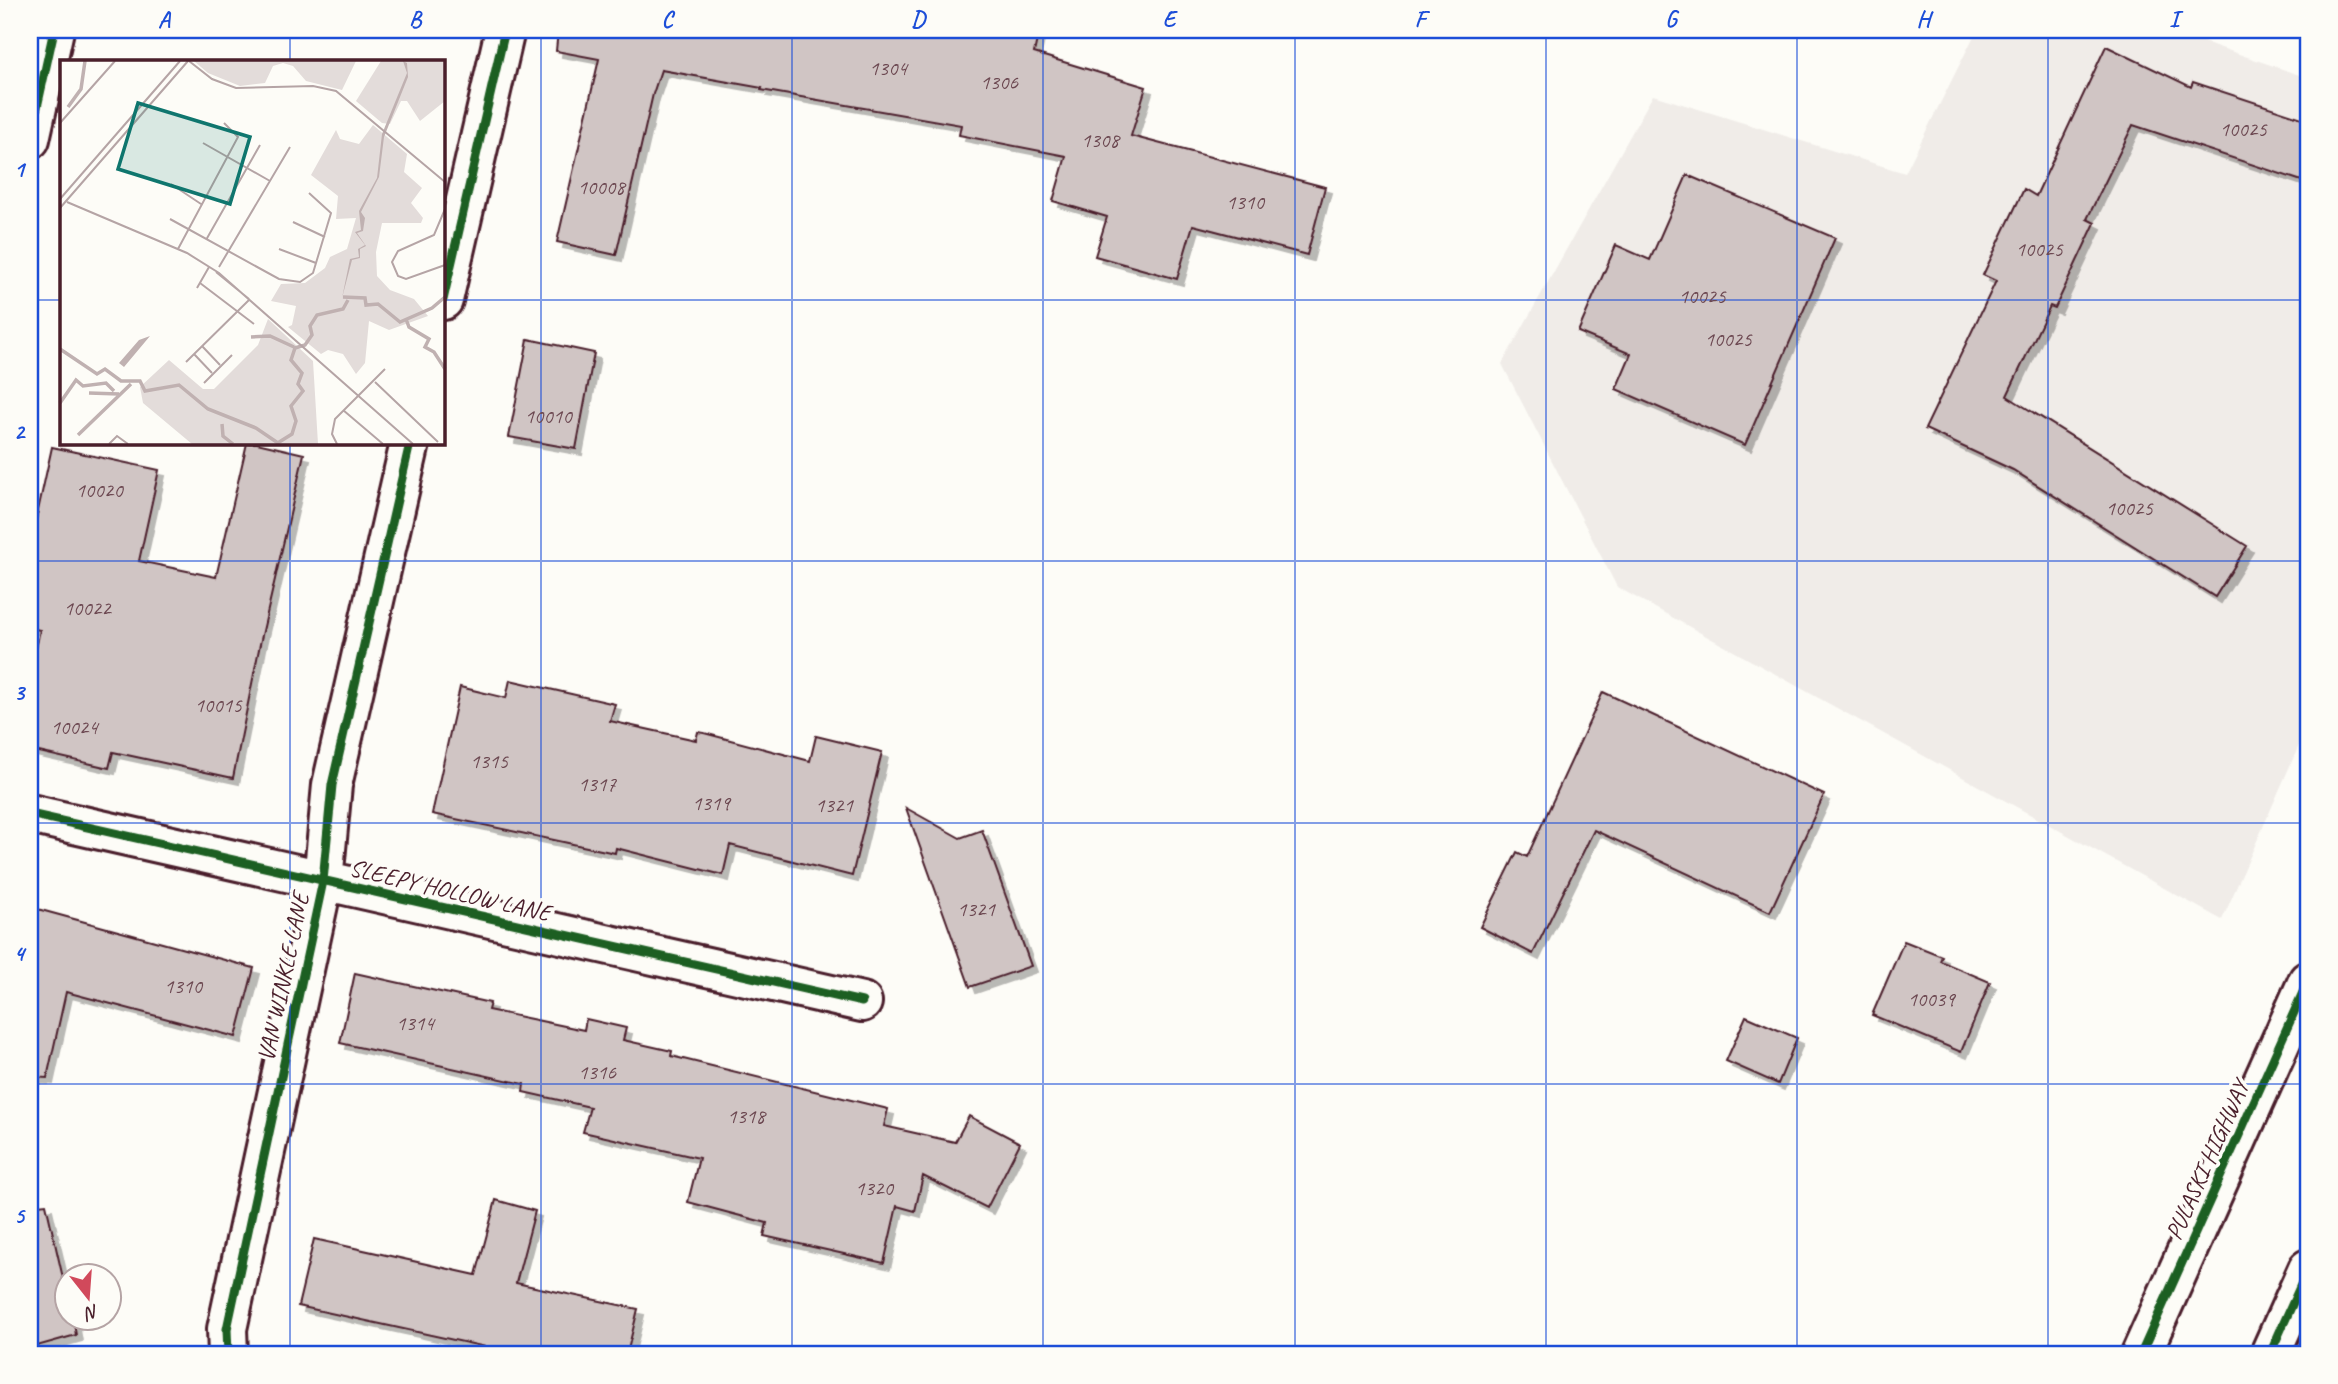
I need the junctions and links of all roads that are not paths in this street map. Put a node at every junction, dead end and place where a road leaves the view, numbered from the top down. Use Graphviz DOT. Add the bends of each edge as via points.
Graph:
graph roads {
  1 [pos="54,30"];
  2 [pos="505,30"];
  3 [pos="30,139"];
  4 [pos="444,296"];
  5 [pos="410,444"];
  6 [pos="30,814"];
  7 [pos="323,881"];
  8 [pos="2308,981"];
  9 [pos="862,1002"];
  10 [pos="2308,1269"];
  11 [pos="228,1354"];
  12 [pos="2141,1354"];
  13 [pos="2270,1354"];
  1 -- 3 [label="main road"];
  2 -- 4 [label="main road"];
  5 -- 7 [label="main road, VAN WINKLE LANE" via="332,785"];
  6 -- 7 [label="main road, SLEEPY HOLLOW LANE"];
  7 -- 9 [label="main road, SLEEPY HOLLOW LANE"];
  7 -- 11 [label="main road, VAN WINKLE LANE" via="227,1329"];
  8 -- 12 [label="main road, PULASKI HIGHWAY"];
  10 -- 13 [label="main road"];
}
